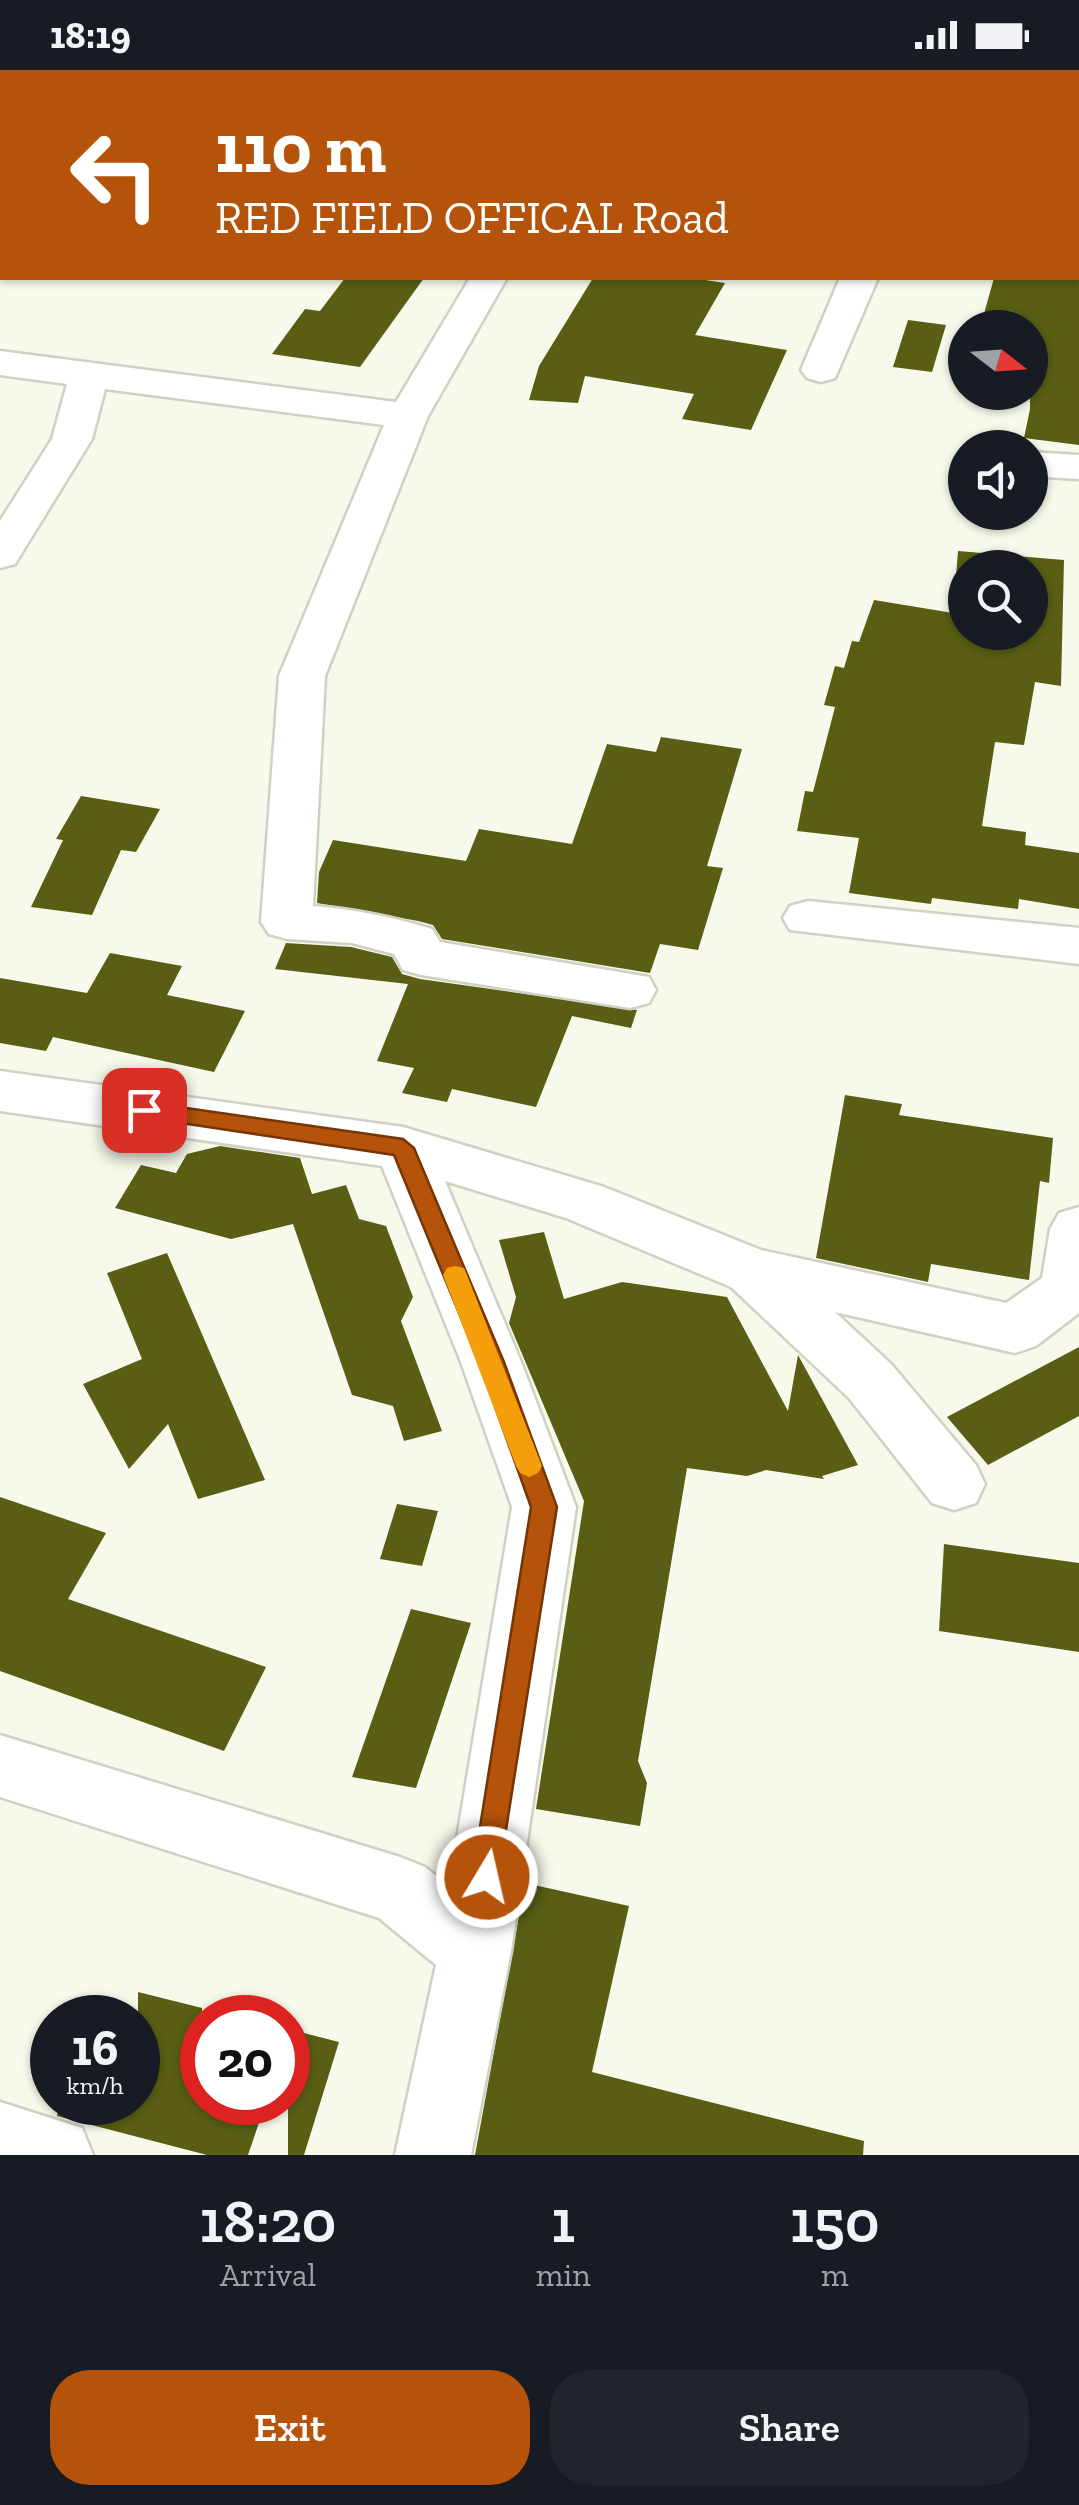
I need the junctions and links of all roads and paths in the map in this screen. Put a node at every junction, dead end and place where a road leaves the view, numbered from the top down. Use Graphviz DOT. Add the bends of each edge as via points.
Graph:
graph roads {
  1 [pos="487,280"];
  2 [pos="859,280"];
  3 [pos="0,363"];
  4 [pos="820,370"];
  5 [pos="89,374"];
  6 [pos="408,416"];
  7 [pos="1048,465"];
  8 [pos="1079,467"];
  9 [pos="0,555"];
  10 [pos="808,918"];
  11 [pos="1079,946"];
  12 [pos="630,990"];
  13 [pos="0,1091"];
  14 [pos="403,1148"];
  15 [pos="1079,1229"];
  16 [pos="752,1271"];
  17 [pos="954,1484"];
  18 [pos="0,1766"];
  19 [pos="476,1951"];
  20 [pos="0,2140"];
  21 [pos="55,2155"];
  22 [pos="433,2155"];
  1 -- 6 [label="street"];
  2 -- 4 [label="street"];
  3 -- 5 [label="street"];
  5 -- 6 [label="street"];
  5 -- 9 [label="street" via="72,439"];
  6 -- 12 [label="street" via="302,676 287,922 352,926 414,941 421,957"];
  7 -- 8 [label="street"];
  10 -- 11 [label="street"];
  13 -- 14 [label="street"];
  14 -- 16 [label="street" via="584,1202"];
  14 -- 19 [label="street" via="544,1507"];
  15 -- 16 [label="street" via="1069,1289 1015,1329"];
  16 -- 17 [label="street" via="870,1381"];
  18 -- 19 [label="street" via="400,1892"];
  19 -- 22 [label="street"];
  20 -- 21 [label="street"];
}
